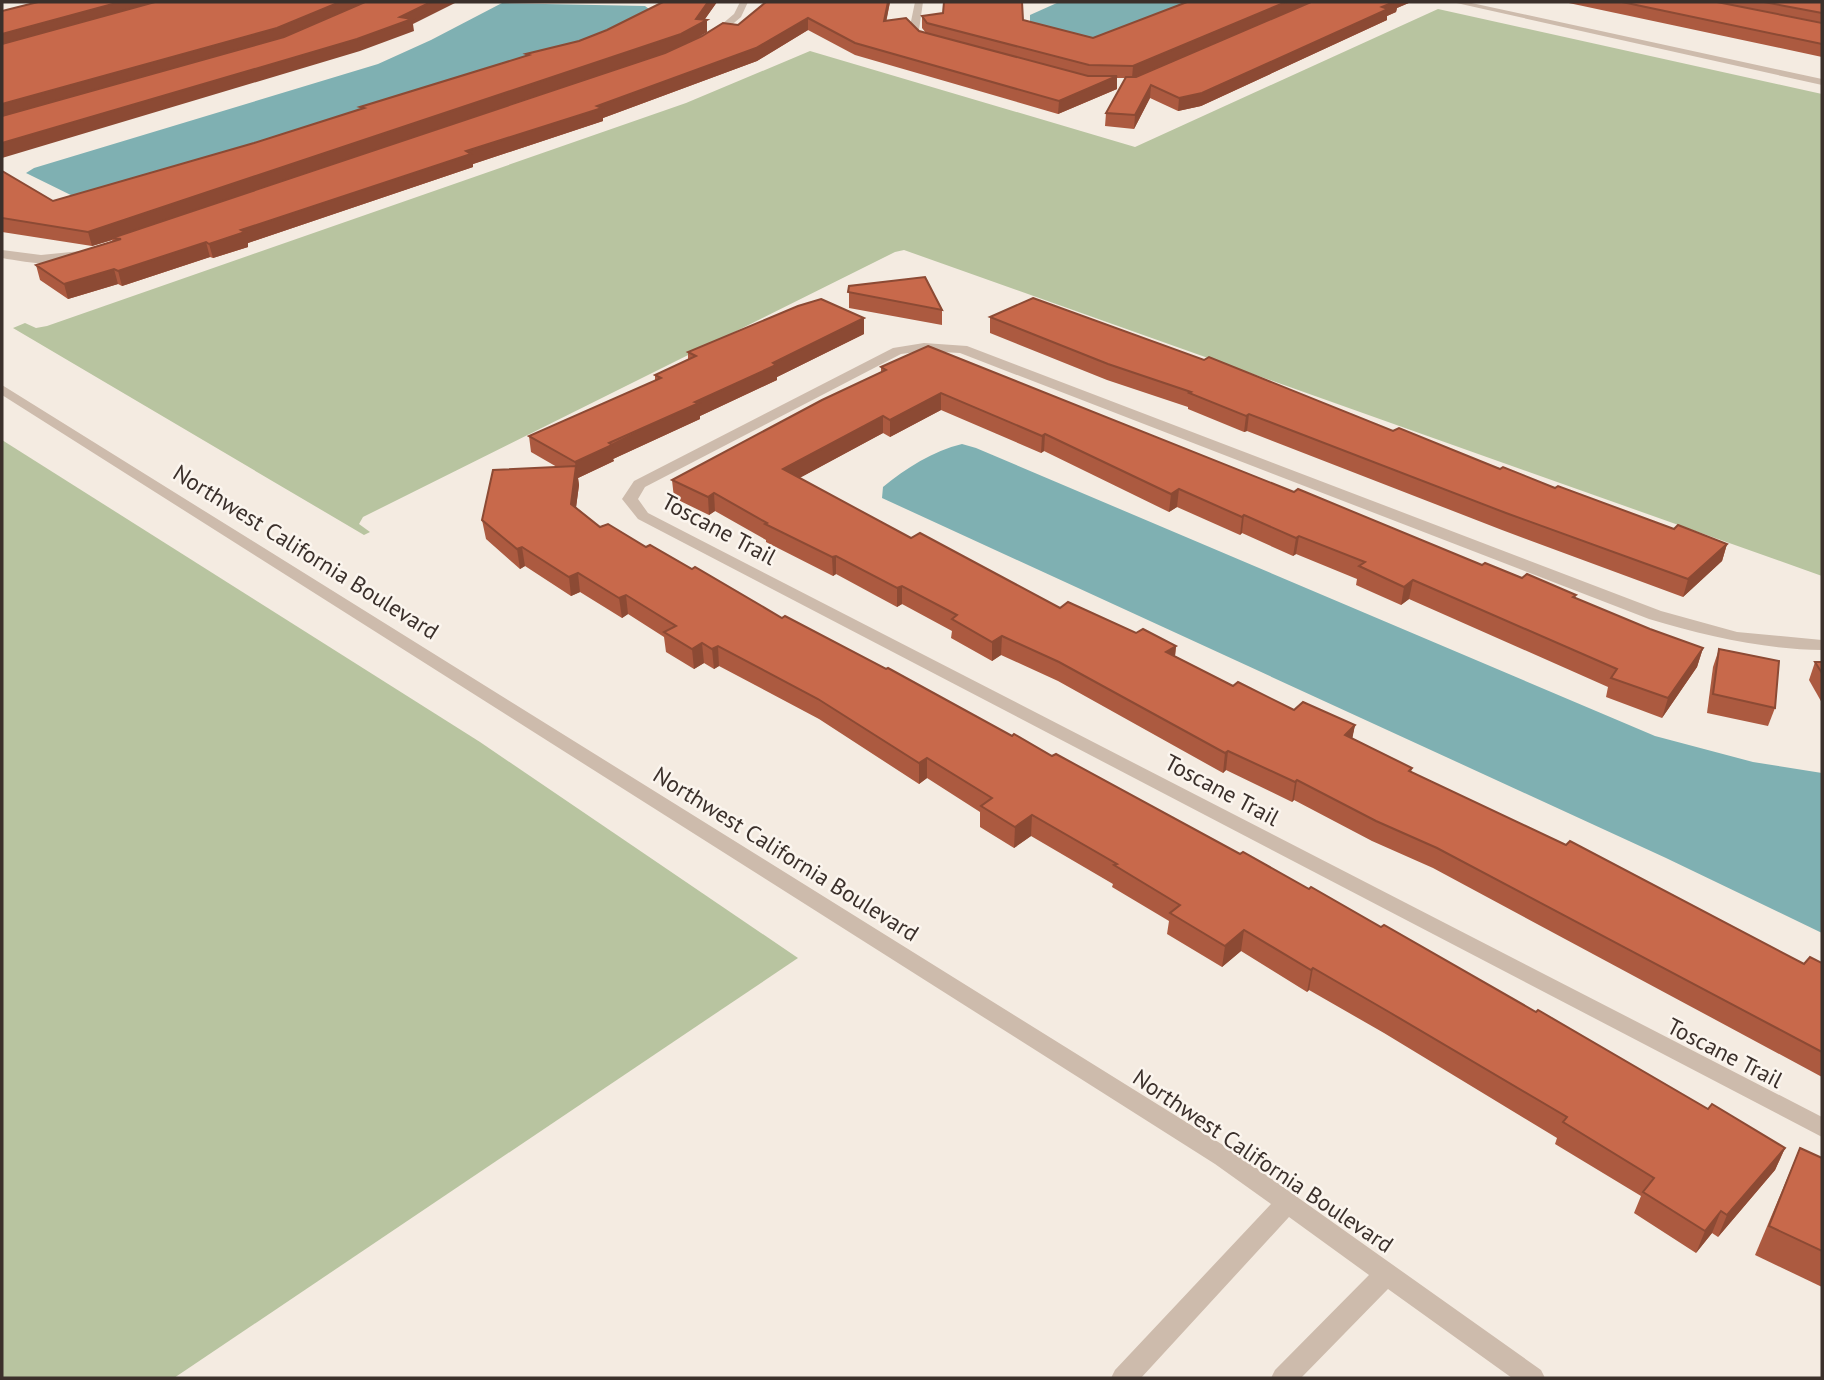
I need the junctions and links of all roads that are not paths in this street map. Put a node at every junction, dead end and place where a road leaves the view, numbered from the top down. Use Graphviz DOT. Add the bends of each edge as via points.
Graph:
graph roads {
  1 [pos="744,2"];
  2 [pos="919,2"];
  3 [pos="1455,2"];
  4 [pos="705,41"];
  5 [pos="948,46"];
  6 [pos="1822,82"];
  7 [pos="96,252"];
  8 [pos="2,254"];
  9 [pos="2,389"];
  10 [pos="1822,645"];
  11 [pos="1822,1128"];
  12 [pos="1287,1203"];
  13 [pos="1386,1274"];
  14 [pos="1124,1378"];
  15 [pos="1284,1378"];
  16 [pos="1532,1378"];
  1 -- 4 [label="street" via="731,22"];
  2 -- 5 [label="street" via="914,31"];
  3 -- 6 [label="street"];
  7 -- 8 [label="street" via="24,259"];
  9 -- 12 [label="street, Northwest California Boulevard" via="1211,1150"];
  10 -- 11 [label="street, Toscane Trail" via="1709,632 1655,615 962,349 898,351 639,484 630,499 643,516"];
  12 -- 13 [label="street, Northwest California Boulevard"];
  12 -- 14 [label="street"];
  13 -- 15 [label="street"];
  13 -- 16 [label="street, Northwest California Boulevard"];
}
